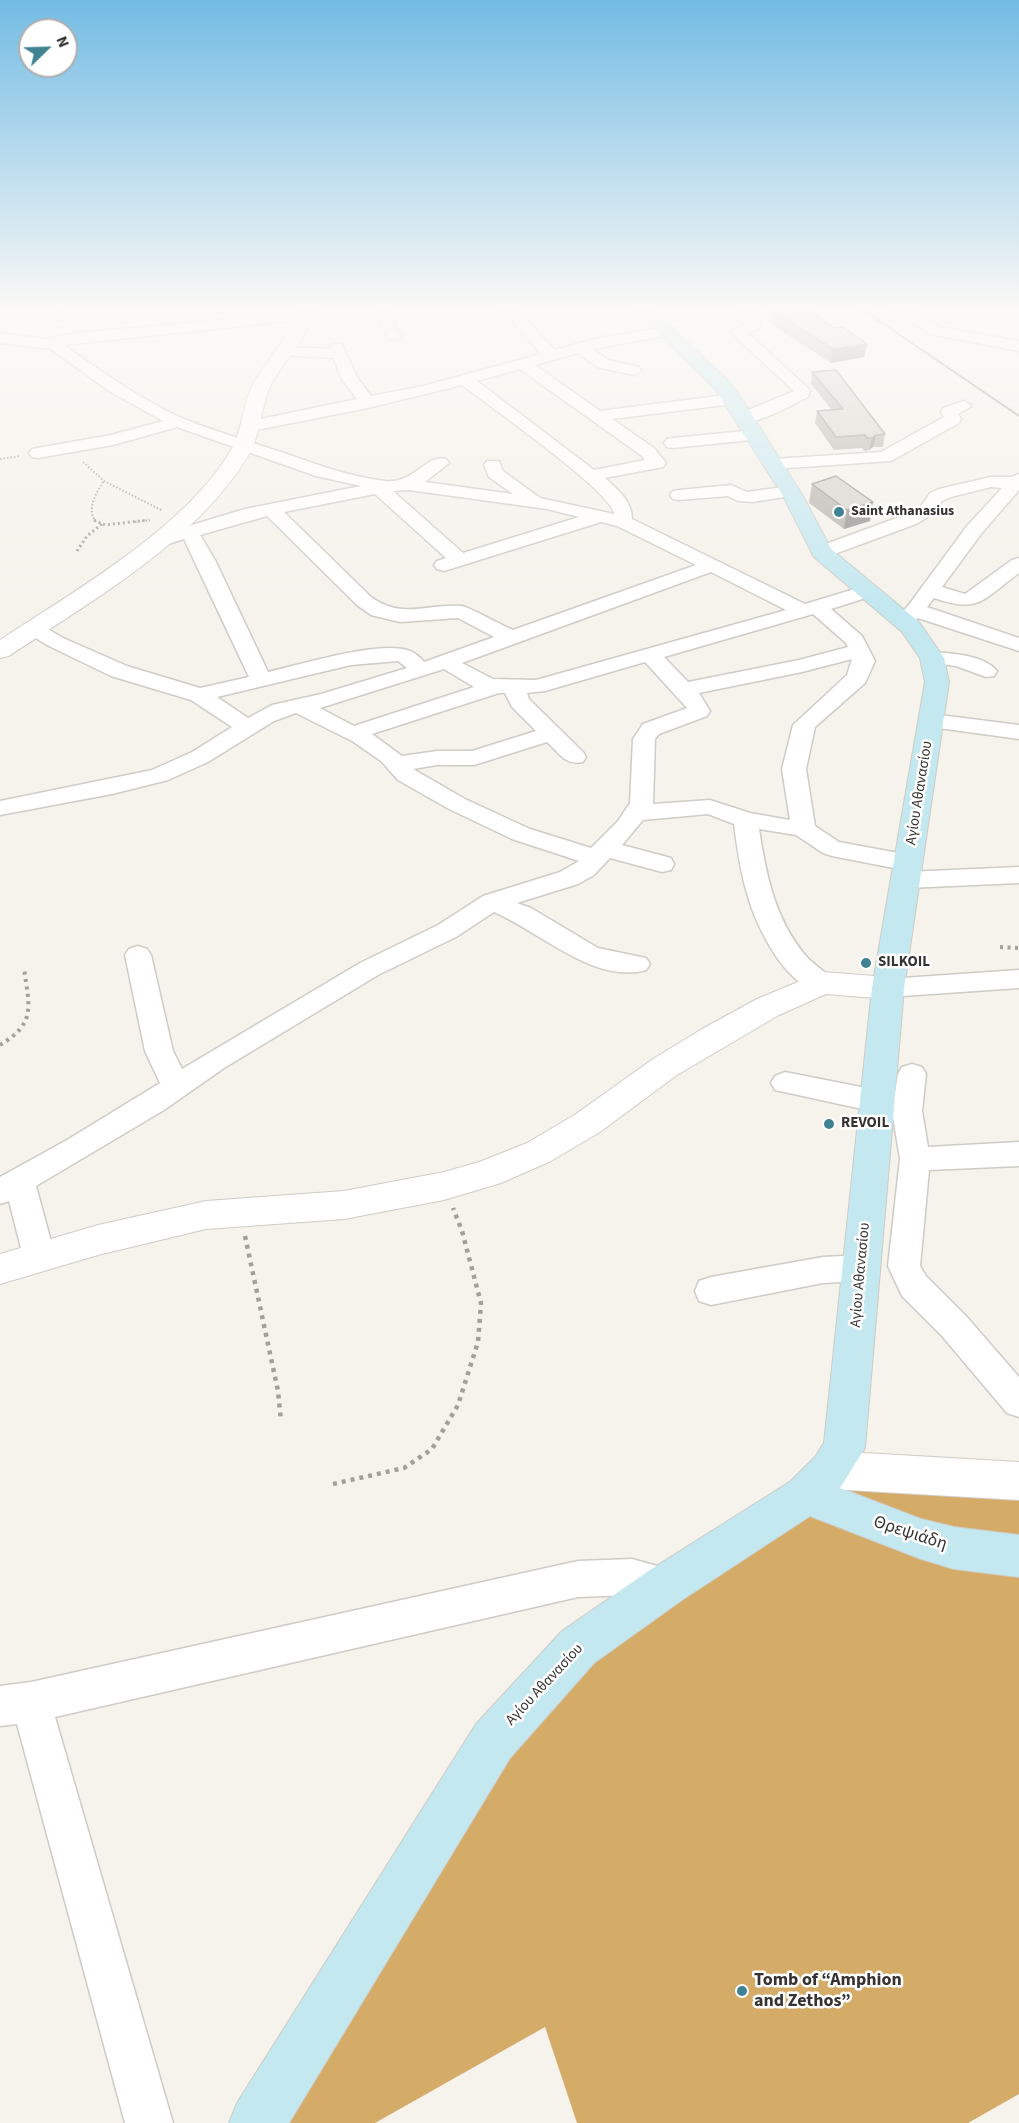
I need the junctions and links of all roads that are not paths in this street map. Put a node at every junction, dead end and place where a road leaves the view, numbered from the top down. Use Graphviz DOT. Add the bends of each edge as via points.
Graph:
graph roads {
  1 [pos="150,407"];
  2 [pos="255,407"];
  3 [pos="347,407"];
  4 [pos="502,407"];
  5 [pos="584,407"];
  6 [pos="736,407"];
  7 [pos="774,407"];
  8 [pos="961,407"];
  9 [pos="597,416"];
  10 [pos="744,417"];
  11 [pos="178,422"];
  12 [pos="251,426"];
  13 [pos="673,442"];
  14 [pos="243,446"];
  15 [pos="38,453"];
  16 [pos="440,463"];
  17 [pos="773,464"];
  18 [pos="493,465"];
  19 [pos="646,466"];
  20 [pos="590,476"];
  21 [pos="1017,481"];
  22 [pos="409,485"];
  23 [pos="382,487"];
  24 [pos="790,491"];
  25 [pos="535,502"];
  26 [pos="270,509"];
  27 [pos="600,516"];
  28 [pos="181,522"];
  29 [pos="623,522"];
  30 [pos="822,552"];
  31 [pos="1019,564"];
  32 [pos="712,565"];
  33 [pos="929,589"];
  34 [pos="868,591"];
  35 [pos="810,609"];
  36 [pos="910,615"];
  37 [pos="400,616"];
  38 [pos="34,629"];
  39 [pos="511,637"];
  40 [pos="1019,645"];
  41 [pos="860,650"];
  42 [pos="0,651"];
  43 [pos="649,654"];
  44 [pos="932,658"];
  45 [pos="433,665"];
  46 [pos="986,671"];
  47 [pos="261,680"];
  48 [pos="504,687"];
  49 [pos="683,690"];
  50 [pos="200,695"];
  51 [pos="300,706"];
  52 [pos="932,721"];
  53 [pos="247,727"];
  54 [pos="1019,732"];
  55 [pos="553,733"];
  56 [pos="354,734"];
  57 [pos="575,757"];
  58 [pos="397,764"];
  59 [pos="7,804"];
  60 [pos="637,813"];
  61 [pos="746,820"];
  62 [pos="803,829"];
  63 [pos="601,853"];
  64 [pos="662,864"];
  65 [pos="908,872"];
  66 [pos="1019,874"];
  67 [pos="492,902"];
  68 [pos="138,955"];
  69 [pos="637,964"];
  70 [pos="1019,979"];
  71 [pos="822,983"];
  72 [pos="888,988"];
  73 [pos="912,1074"];
  74 [pos="785,1083"];
  75 [pos="176,1086"];
  76 [pos="876,1101"];
  77 [pos="1019,1154"];
  78 [pos="915,1159"];
  79 [pos="9,1186"];
  80 [pos="39,1256"];
  81 [pos="862,1268"];
  82 [pos="0,1269"];
  83 [pos="711,1291"];
  84 [pos="1019,1402"];
  85 [pos="1019,1481"];
  86 [pos="818,1483"];
  87 [pos="1019,1556"];
  88 [pos="666,1585"];
  89 [pos="15,1704"];
  90 [pos="149,2123"];
  91 [pos="257,2123"];
  1 -- 11 [label="street"];
  2 -- 12 [label="street"];
  3 -- 12 [label="street"];
  4 -- 20 [label="street"];
  5 -- 9 [label="street"];
  6 -- 10 [label="main road, Αγίου Αθανασίου"];
  7 -- 10 [label="street"];
  8 -- 17 [label="street" via="949,412 953,419 885,457"];
  9 -- 10 [label="street"];
  9 -- 19 [label="street" via="657,463"];
  10 -- 13 [label="street"];
  10 -- 17 [label="main road, Αγίου Αθανασίου"];
  11 -- 14 [label="street"];
  11 -- 15 [label="street" via="113,441"];
  12 -- 14 [label="street"];
  14 -- 23 [label="street"];
  14 -- 28 [label="street"];
  16 -- 22 [label="street"];
  17 -- 24 [label="main road, Αγίου Αθανασίου"];
  18 -- 25 [label="street" via="492,471"];
  19 -- 20 [label="street"];
  19 -- 24 [label="street" via="675,493 731,490 753,497"];
  20 -- 29 [label="street" via="619,500 625,513"];
  21 -- 30 [label="street" via="992,482 945,493 909,520"];
  21 -- 33 [label="street"];
  22 -- 23 [label="street"];
  22 -- 25 [label="street"];
  23 -- 26 [label="street"];
  23 -- 27 [label="street" via="452,563"];
  24 -- 30 [label="main road, Αγίου Αθανασίου"];
  25 -- 27 [label="street"];
  26 -- 28 [label="street"];
  26 -- 37 [label="street" via="364,601 378,611"];
  27 -- 29 [label="street"];
  28 -- 38 [label="street"];
  28 -- 47 [label="street" via="205,560"];
  29 -- 32 [label="street"];
  30 -- 34 [label="main road, Αγίου Αθανασίου"];
  31 -- 33 [label="street" via="969,600"];
  32 -- 35 [label="street"];
  32 -- 39 [label="street"];
  33 -- 36 [label="street"];
  34 -- 35 [label="street"];
  34 -- 36 [label="main road, Αγίου Αθανασίου"];
  35 -- 41 [label="street" via="843,628"];
  35 -- 43 [label="street"];
  36 -- 40 [label="street"];
  36 -- 44 [label="main road, Αγίου Αθανασίου"];
  37 -- 39 [label="street" via="462,612"];
  37 -- 45 [label="street" via="401,628"];
  38 -- 42 [label="street"];
  38 -- 50 [label="street" via="119,670"];
  39 -- 45 [label="street"];
  41 -- 49 [label="street"];
  41 -- 62 [label="street" via="864,662 857,678 804,725 794,768"];
  43 -- 48 [label="street" via="537,686"];
  43 -- 49 [label="street"];
  44 -- 46 [label="street" via="960,660"];
  44 -- 52 [label="main road, Αγίου Αθανασίου" via="937,682"];
  45 -- 47 [label="street" via="402,655 388,655 351,659"];
  45 -- 48 [label="street"];
  45 -- 51 [label="street"];
  47 -- 50 [label="street"];
  48 -- 55 [label="street"];
  48 -- 56 [label="street"];
  49 -- 60 [label="street" via="699,711 651,729 644,739 644,792"];
  50 -- 53 [label="street"];
  51 -- 53 [label="street" via="266,716"];
  51 -- 56 [label="street"];
  52 -- 54 [label="street"];
  52 -- 65 [label="main road, Αγίου Αθανασίου"];
  53 -- 59 [label="street" via="200,757 160,775"];
  55 -- 57 [label="street"];
  55 -- 58 [label="street" via="474,758"];
  56 -- 58 [label="street"];
  58 -- 63 [label="street" via="421,784 501,825 546,844"];
  60 -- 61 [label="street" via="710,807"];
  60 -- 63 [label="street"];
  61 -- 62 [label="street"];
  61 -- 71 [label="street" via="765,915 780,944 809,978"];
  62 -- 65 [label="street" via="832,848"];
  63 -- 64 [label="street"];
  63 -- 67 [label="street" via="569,878"];
  65 -- 66 [label="street"];
  65 -- 72 [label="main road, Αγίου Αθανασίου"];
  67 -- 69 [label="street" via="522,914 589,954"];
  67 -- 75 [label="street" via="447,931 369,969"];
  68 -- 75 [label="street" via="159,1050"];
  70 -- 72 [label="street"];
  71 -- 72 [label="street"];
  71 -- 80 [label="street" via="713,1037 539,1152 488,1173 444,1186 344,1204 241,1211 163,1224"];
  72 -- 76 [label="main road, Αγίου Αθανασίου"];
  73 -- 78 [label="street" via="907,1112"];
  74 -- 76 [label="street"];
  75 -- 79 [label="street"];
  76 -- 81 [label="main road, Αγίου Αθανασίου"];
  77 -- 78 [label="street"];
  78 -- 84 [label="street" via="904,1266 914,1286"];
  79 -- 80 [label="street"];
  80 -- 82 [label="street"];
  81 -- 83 [label="street" via="823,1270"];
  81 -- 86 [label="main road, Αγίου Αθανασίου" via="844,1448"];
  85 -- 86 [label="street"];
  86 -- 87 [label="main road, Θρεψιάδη" via="881,1525 954,1548"];
  86 -- 88 [label="main road, Αγίου Αθανασίου"];
  88 -- 89 [label="street" via="632,1577 578,1579"];
  88 -- 91 [label="main road, Αγίου Αθανασίου" via="578,1647 493,1741"];
  89 -- 90 [label="street"];
}
